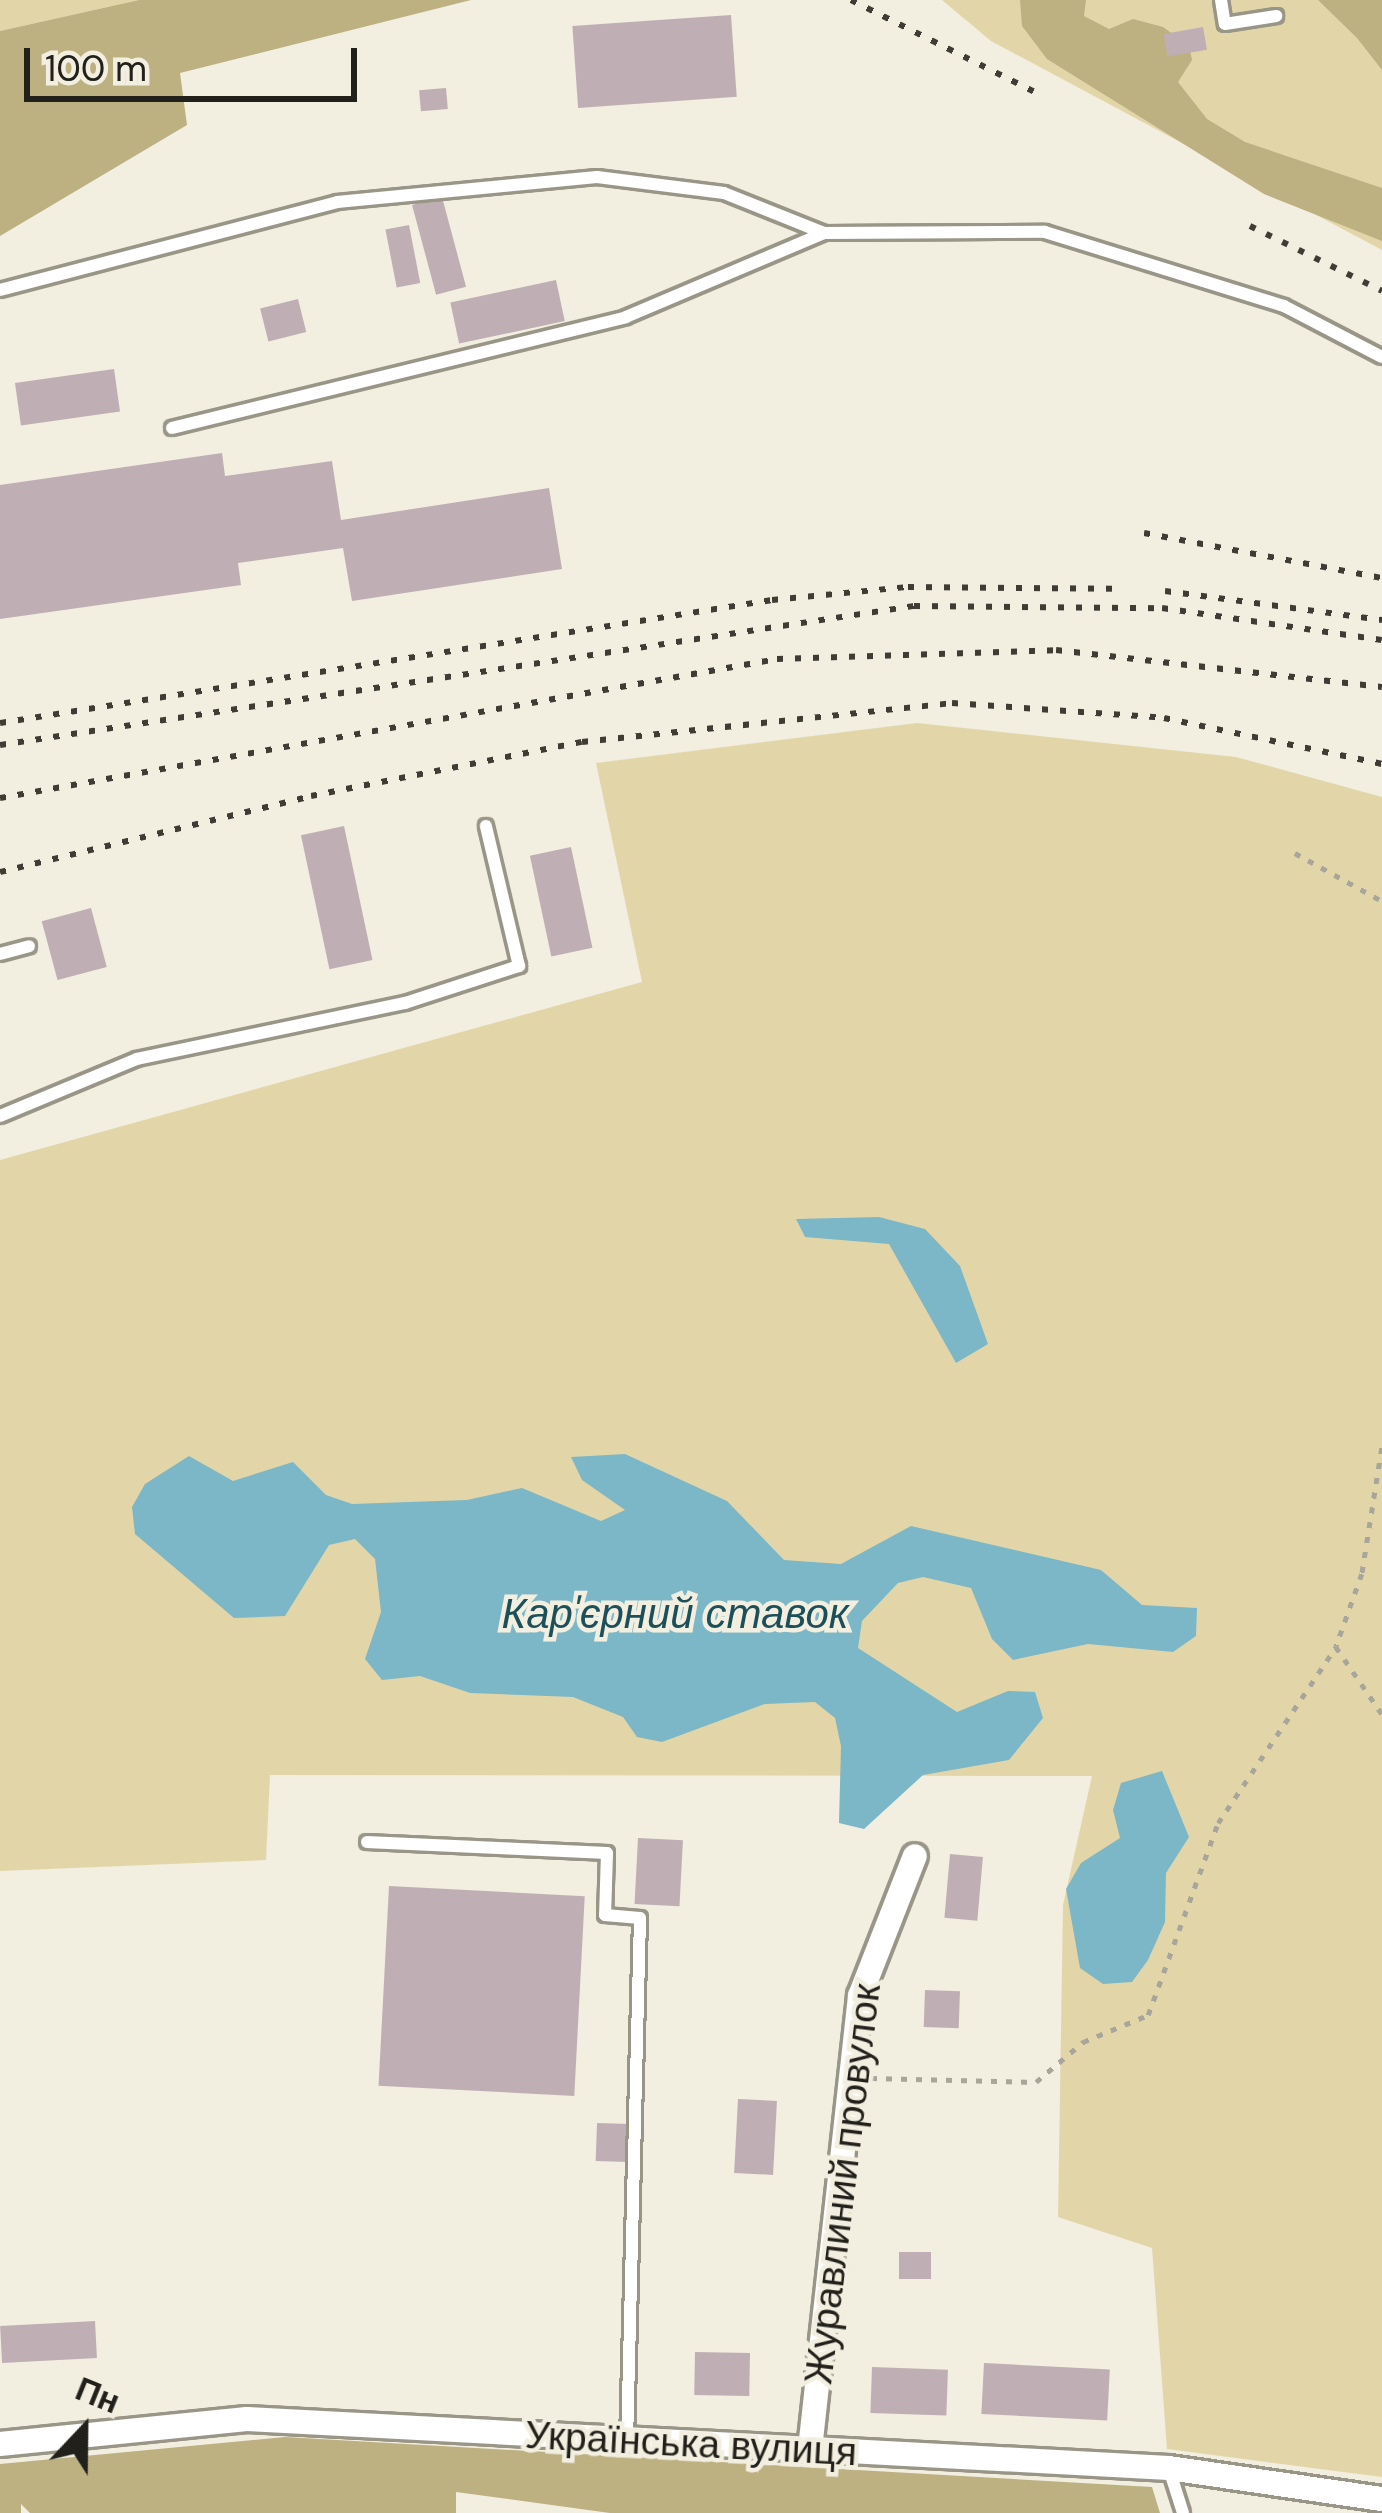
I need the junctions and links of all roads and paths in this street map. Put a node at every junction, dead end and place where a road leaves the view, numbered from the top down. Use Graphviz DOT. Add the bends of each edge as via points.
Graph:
graph roads {
  1 [pos="1221,0"];
  2 [pos="1276,16"];
  3 [pos="824,233"];
  4 [pos="0,290"];
  5 [pos="1382,357"];
  6 [pos="172,428"];
  7 [pos="486,826"];
  8 [pos="1295,853"];
  9 [pos="1382,901"];
  10 [pos="29,946"];
  11 [pos="0,954"];
  12 [pos="0,1116"];
  13 [pos="1382,1448"];
  14 [pos="1336,1647"];
  15 [pos="1382,1714"];
  16 [pos="367,1842"];
  17 [pos="915,1856"];
  18 [pos="850,2077"];
  19 [pos="0,2444"];
  20 [pos="627,2444"];
  21 [pos="810,2449"];
  22 [pos="1169,2468"];
  23 [pos="1382,2499"];
  24 [pos="1183,2513"];
  1 -- 2 [label="lane" via="1226,24"];
  3 -- 4 [label="lane" via="724,193 597,177 337,202"];
  3 -- 5 [label="lane" via="1045,232 1284,306"];
  3 -- 6 [label="lane" via="626,317"];
  7 -- 12 [label="lane" via="519,966 405,1003 137,1059"];
  8 -- 9 [label="path"];
  10 -- 11 [label="lane"];
  13 -- 14 [label="path" via="1362,1574"];
  14 -- 15 [label="path"];
  14 -- 18 [label="path" via="1218,1823 1148,2015 1083,2042 1036,2082"];
  16 -- 20 [label="lane" via="607,1853 605,1915 640,1918"];
  17 -- 18 [label="street, Журавлиний провулок" via="860,1996"];
  18 -- 21 [label="street, Журавлиний провулок"];
  19 -- 20 [label="street, Українська вулиця" via="247,2419"];
  20 -- 21 [label="street, Українська вулиця"];
  21 -- 22 [label="street, Українська вулиця"];
  22 -- 23 [label="street, Українська вулиця"];
  22 -- 24 [label="lane"];
}
